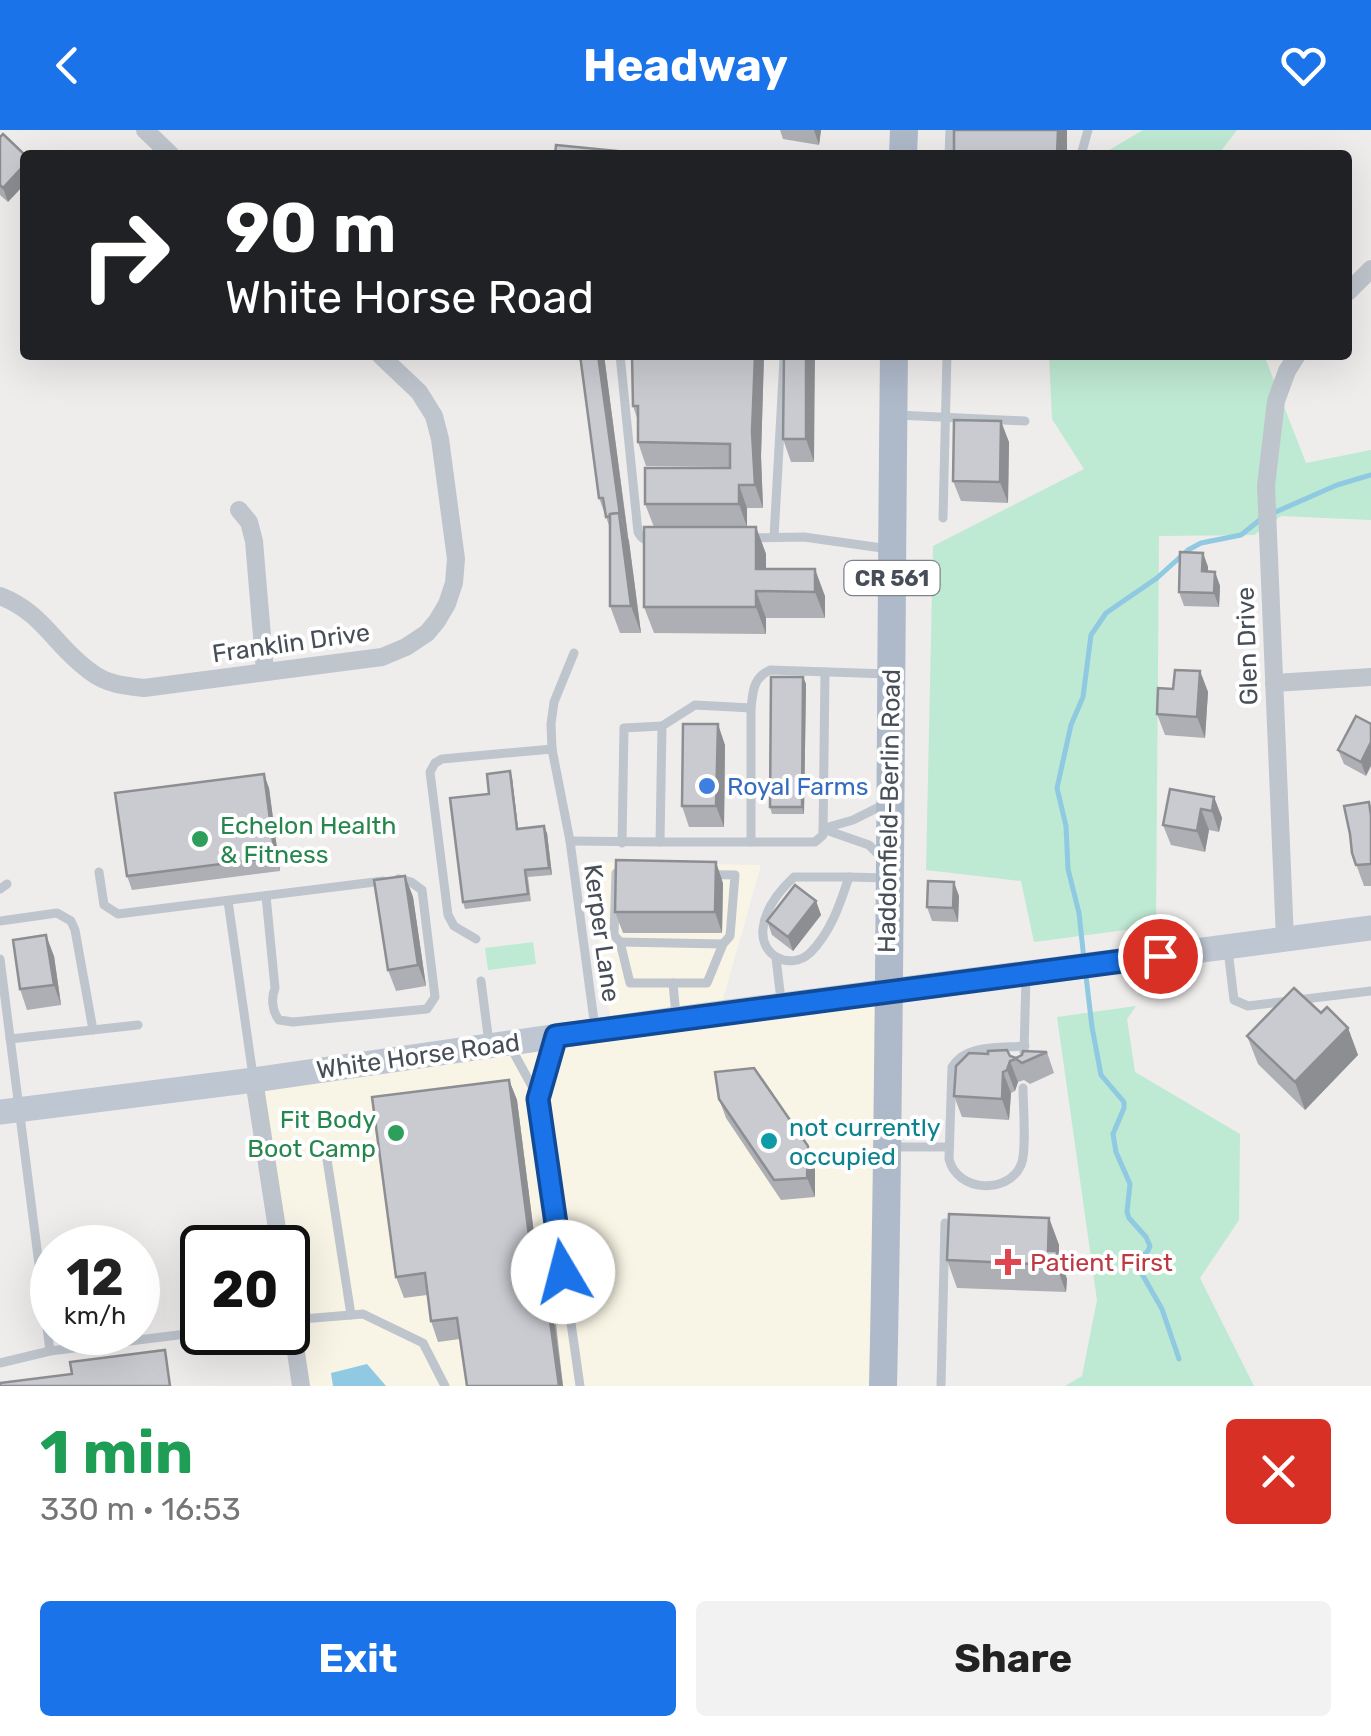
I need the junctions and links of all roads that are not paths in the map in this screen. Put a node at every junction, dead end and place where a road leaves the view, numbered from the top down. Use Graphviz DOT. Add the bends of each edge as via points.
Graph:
graph roads {
  1 [pos="145,130"];
  2 [pos="167,150"];
  3 [pos="1371,270"];
  4 [pos="1352,288"];
  5 [pos="385,360"];
  6 [pos="621,360"];
  7 [pos="784,360"];
  8 [pos="894,360"];
  9 [pos="947,360"];
  10 [pos="1295,360"];
  11 [pos="894,415"];
  12 [pos="945,417"];
  13 [pos="1026,421"];
  14 [pos="240,510"];
  15 [pos="943,518"];
  16 [pos="774,537"];
  17 [pos="738,538"];
  18 [pos="665,540"];
  19 [pos="892,549"];
  20 [pos="0,596"];
  21 [pos="574,653"];
  22 [pos="265,672"];
  23 [pos="825,672"];
  24 [pos="891,674"];
  25 [pos="1371,677"];
  26 [pos="1274,683"];
  27 [pos="751,708"];
  28 [pos="662,726"];
  29 [pos="552,749"];
  30 [pos="890,802"];
  31 [pos="823,829"];
  32 [pos="570,842"];
  33 [pos="622,842"];
  34 [pos="660,842"];
  35 [pos="751,842"];
  36 [pos="100,872"];
  37 [pos="889,872"];
  38 [pos="849,877"];
  39 [pos="266,896"];
  40 [pos="228,901"];
  41 [pos="0,921"];
  42 [pos="1371,928"];
  43 [pos="476,940"];
  44 [pos="1284,940"];
  45 [pos="620,942"];
  46 [pos="724,944"];
  47 [pos="1228,947"];
  48 [pos="776,958"];
  49 [pos="0,959"];
  50 [pos="1026,974"];
  51 [pos="481,982"];
  52 [pos="673,984"];
  53 [pos="888,991"];
  54 [pos="1371,991"];
  55 [pos="782,1005"];
  56 [pos="676,1019"];
  57 [pos="138,1025"];
  58 [pos="94,1030"];
  59 [pos="595,1031"];
  60 [pos="556,1036"];
  61 [pos="10,1040"];
  62 [pos="499,1045"];
  63 [pos="1025,1046"];
  64 [pos="1024,1058"];
  65 [pos="254,1080"];
  66 [pos="1023,1088"];
  67 [pos="538,1099"];
  68 [pos="10,1110"];
  69 [pos="949,1147"];
  70 [pos="888,1148"];
  71 [pos="326,1153"];
  72 [pos="945,1223"];
  73 [pos="276,1225"];
  74 [pos="30,1230"];
  75 [pos="351,1315"];
  76 [pos="310,1318"];
  77 [pos="33,1355"];
  78 [pos="295,1355"];
  79 [pos="0,1363"];
  80 [pos="301,1386"];
  81 [pos="444,1386"];
  82 [pos="580,1386"];
  83 [pos="883,1386"];
  84 [pos="941,1386"];
  1 -- 2 [label="street"];
  3 -- 4 [label="street"];
  5 -- 22 [label="street, Franklin Drive" via="419,392 440,439 456,560 447,604 427,632 382,656"];
  6 -- 18 [label="lane" via="638,532 647,541"];
  7 -- 16 [label="lane"];
  8 -- 11 [label="main road, Haddonfield-Berlin Road / CR 561"];
  9 -- 12 [label="lane"];
  10 -- 26 [label="street, Glen Drive" via="1276,401 1266,486"];
  11 -- 12 [label="lane"];
  11 -- 19 [label="main road, Haddonfield-Berlin Road / CR 561"];
  12 -- 13 [label="lane"];
  12 -- 15 [label="lane"];
  14 -- 22 [label="street" via="254,542"];
  16 -- 17 [label="lane"];
  16 -- 19 [label="lane"];
  19 -- 24 [label="main road, Haddonfield-Berlin Road / CR 561"];
  20 -- 22 [label="street, Franklin Drive" via="20,604 110,682 144,688"];
  21 -- 29 [label="lane, Kerper Lane" via="554,702"];
  23 -- 24 [label="lane"];
  23 -- 27 [label="lane" via="761,674"];
  23 -- 31 [label="lane"];
  24 -- 30 [label="main road, Haddonfield-Berlin Road / CR 561"];
  25 -- 26 [label="street"];
  26 -- 44 [label="street, Glen Drive"];
  27 -- 28 [label="lane" via="695,705"];
  27 -- 35 [label="lane"];
  28 -- 33 [label="lane" via="624,728"];
  28 -- 34 [label="lane"];
  29 -- 32 [label="lane, Kerper Lane"];
  29 -- 43 [label="lane" via="442,759 430,772 448,915"];
  30 -- 31 [label="lane"];
  30 -- 37 [label="main road, Haddonfield-Berlin Road / CR 561"];
  31 -- 35 [label="lane" via="815,842"];
  31 -- 37 [label="lane" via="869,845"];
  32 -- 33 [label="lane"];
  32 -- 59 [label="lane, Kerper Lane"];
  33 -- 34 [label="lane"];
  34 -- 35 [label="lane"];
  36 -- 40 [label="lane" via="104,905 118,914"];
  37 -- 38 [label="lane"];
  37 -- 53 [label="main road, Haddonfield-Berlin Road / CR 561"];
  38 -- 48 [label="lane" via="834,920 809,954 794,962"];
  38 -- 48 [label="lane" via="794,876 778,892 762,931 764,946"];
  39 -- 39 [label="lane" via="411,882 422,890 435,998 427,1009 284,1022 274,1014"];
  39 -- 40 [label="lane"];
  40 -- 65 [label="lane"];
  41 -- 58 [label="lane" via="58,913 71,921"];
  42 -- 44 [label="main road, White Horse Road"];
  44 -- 47 [label="main road, White Horse Road"];
  45 -- 46 [label="lane"];
  45 -- 46 [label="lane" via="614,935 616,873 735,875"];
  45 -- 52 [label="lane" via="630,984"];
  46 -- 52 [label="lane" via="707,983"];
  47 -- 50 [label="main road, White Horse Road"];
  47 -- 54 [label="lane" via="1234,1000 1248,1006"];
  48 -- 55 [label="lane"];
  49 -- 61 [label="lane"];
  50 -- 53 [label="main road, White Horse Road"];
  50 -- 63 [label="lane"];
  51 -- 62 [label="lane"];
  52 -- 56 [label="lane"];
  53 -- 55 [label="main road, White Horse Road"];
  53 -- 70 [label="main road, Haddonfield-Berlin Road / CR 561"];
  55 -- 56 [label="main road, White Horse Road"];
  56 -- 59 [label="main road, White Horse Road"];
  57 -- 58 [label="lane"];
  58 -- 61 [label="lane"];
  59 -- 60 [label="main road, White Horse Road"];
  60 -- 62 [label="main road, White Horse Road"];
  60 -- 67 [label="lane"];
  61 -- 68 [label="lane"];
  62 -- 65 [label="main road, White Horse Road"];
  62 -- 67 [label="lane"];
  63 -- 64 [label="lane"];
  63 -- 69 [label="lane" via="968,1052 956,1061"];
  65 -- 68 [label="main road, White Horse Road"];
  65 -- 73 [label="street"];
  66 -- 69 [label="lane" via="1023,1163 1004,1184 963,1182 951,1168"];
  67 -- 82 [label="lane"];
  68 -- 74 [label="lane"];
  69 -- 70 [label="lane"];
  70 -- 83 [label="main road, Haddonfield-Berlin Road / CR 561"];
  71 -- 75 [label="lane"];
  72 -- 84 [label="lane"];
  75 -- 76 [label="lane"];
  75 -- 81 [label="lane" via="363,1314 423,1342"];
  77 -- 79 [label="lane"];
  78 -- 80 [label="street"];
}
